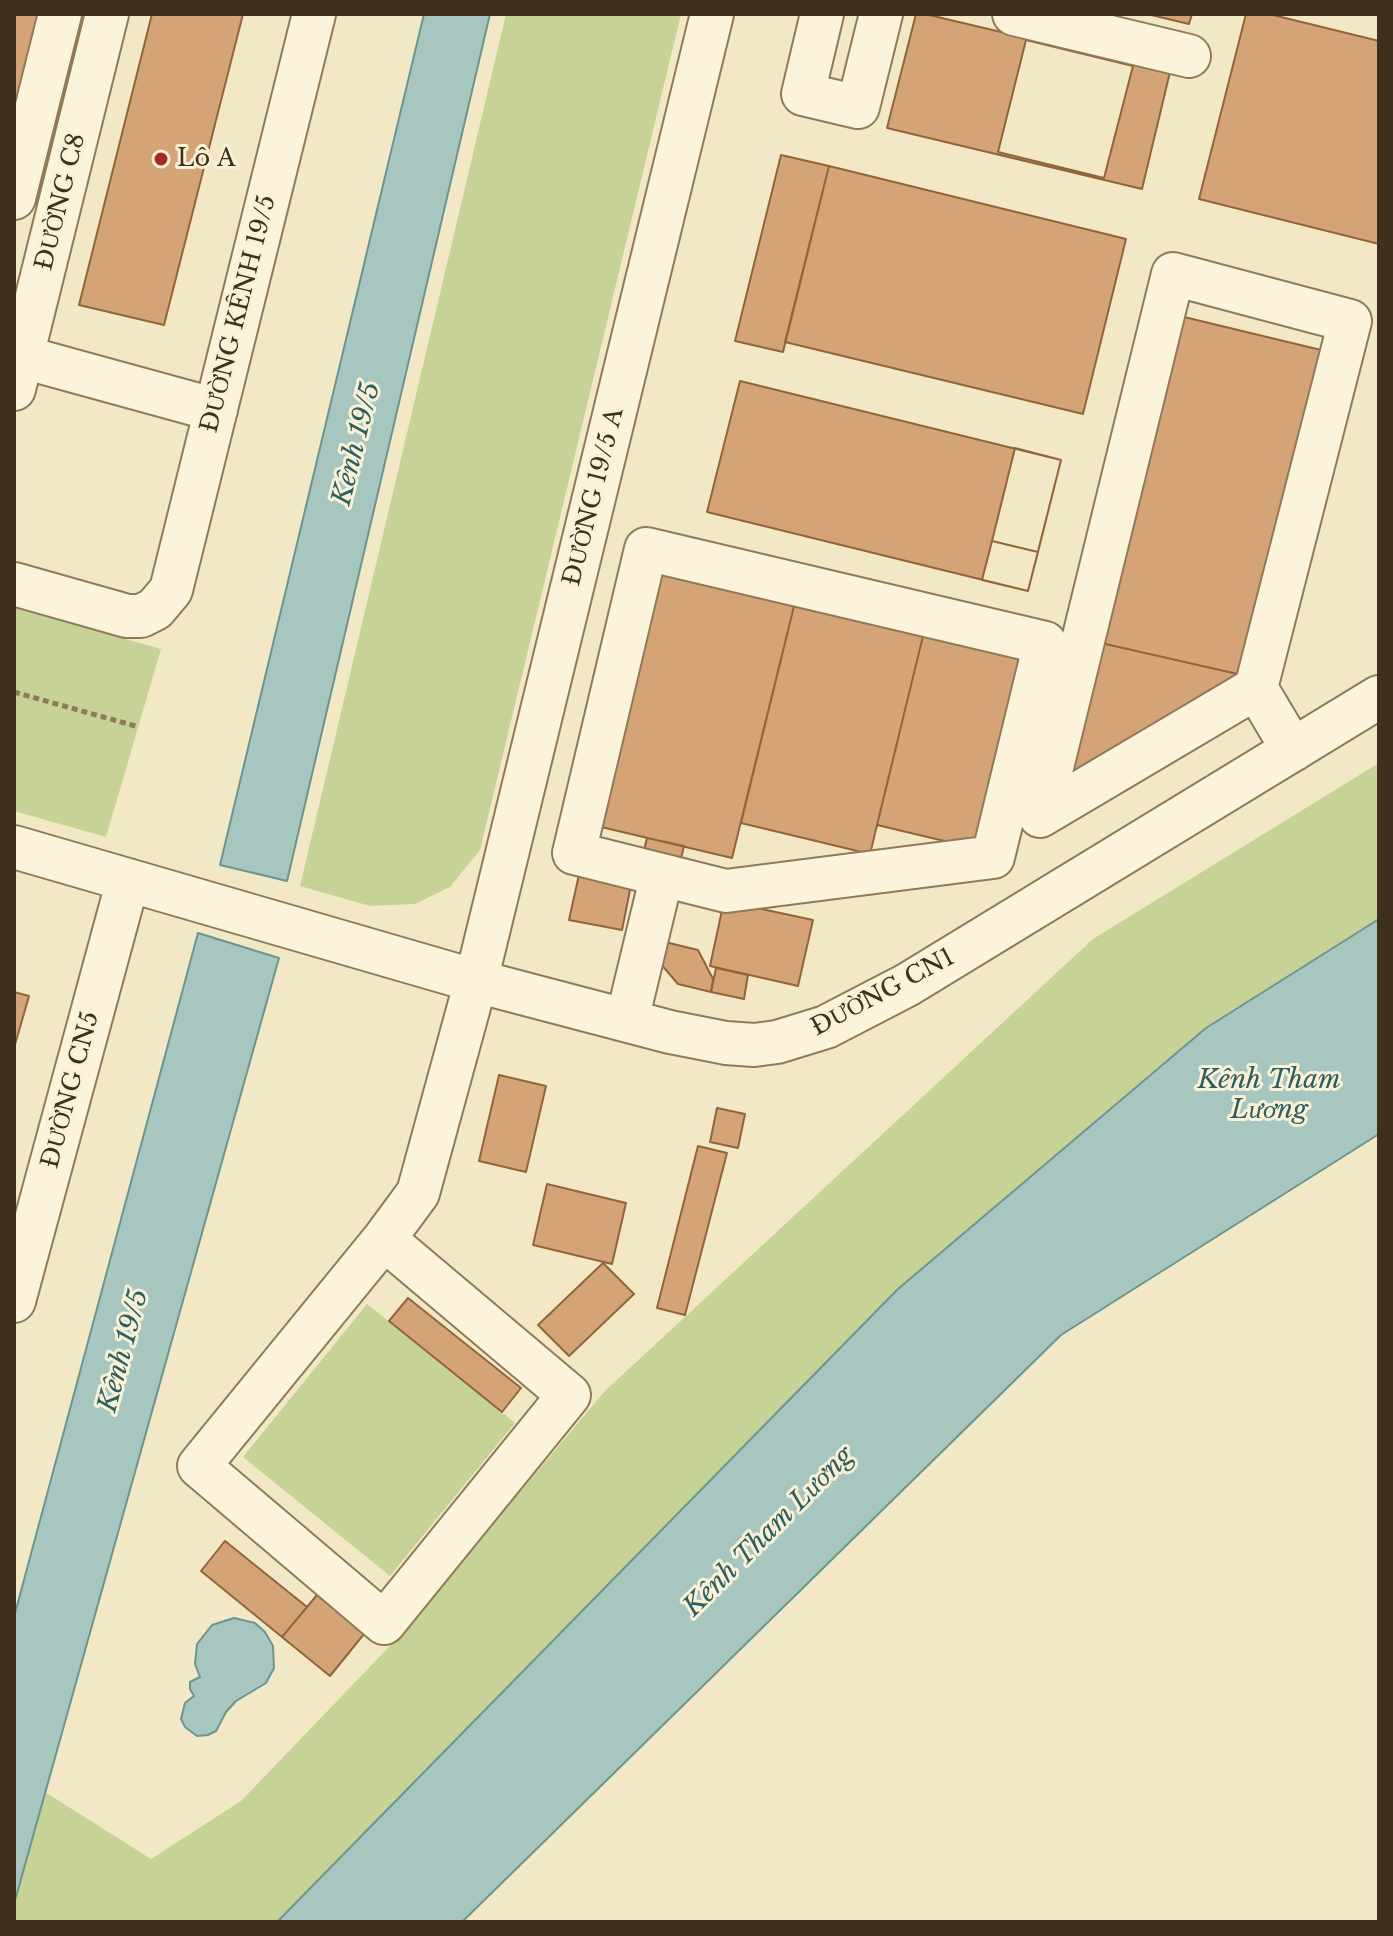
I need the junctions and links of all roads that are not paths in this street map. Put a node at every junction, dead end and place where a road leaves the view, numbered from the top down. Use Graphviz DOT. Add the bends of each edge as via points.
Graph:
graph roads {
  1 [pos="60,14"];
  2 [pos="107,14"];
  3 [pos="314,14"];
  4 [pos="712,14"];
  5 [pos="822,14"];
  6 [pos="881,14"];
  7 [pos="1014,14"];
  8 [pos="1189,56"];
  9 [pos="14,198"];
  10 [pos="18,373"];
  11 [pos="216,410"];
  12 [pos="14,584"];
  13 [pos="1256,688"];
  14 [pos="1379,697"];
  15 [pos="1293,750"];
  16 [pos="14,847"];
  17 [pos="662,875"];
  18 [pos="128,880"];
  19 [pos="476,981"];
  20 [pos="627,1020"];
  21 [pos="384,1239"];
  22 [pos="14,1301"];
  1 -- 9 [label="street"];
  2 -- 10 [label="street, ĐƯỜNG C8"];
  3 -- 11 [label="street, ĐƯỜNG KÊNH 19/5"];
  4 -- 19 [label="street, ĐƯỜNG 19/5 A"];
  5 -- 6 [label="street" via="803,94 858,107"];
  7 -- 8 [label="street"];
  10 -- 11 [label="street"];
  11 -- 12 [label="street, ĐƯỜNG KÊNH 19/5" via="171,590 155,609 127,616"];
  13 -- 13 [label="street" via="1350,321 1173,274 1040,816"];
  13 -- 15 [label="street"];
  14 -- 15 [label="street, ĐƯỜNG CN1"];
  15 -- 20 [label="street, ĐƯỜNG CN1" via="907,985 826,1027 754,1045 697,1038"];
  16 -- 18 [label="street, ĐƯỜNG CN1"];
  17 -- 17 [label="street" via="574,853 646,549 1045,643 993,857 726,891"];
  17 -- 20 [label="street"];
  18 -- 19 [label="street, ĐƯỜNG CN1"];
  18 -- 22 [label="street, ĐƯỜNG CN5"];
  19 -- 20 [label="street, ĐƯỜNG CN1"];
  19 -- 21 [label="street, ĐƯỜNG 19/5 A" via="418,1193"];
  21 -- 21 [label="street, ĐƯỜNG 19/5 A" via="199,1466 384,1623 569,1395"];
}
